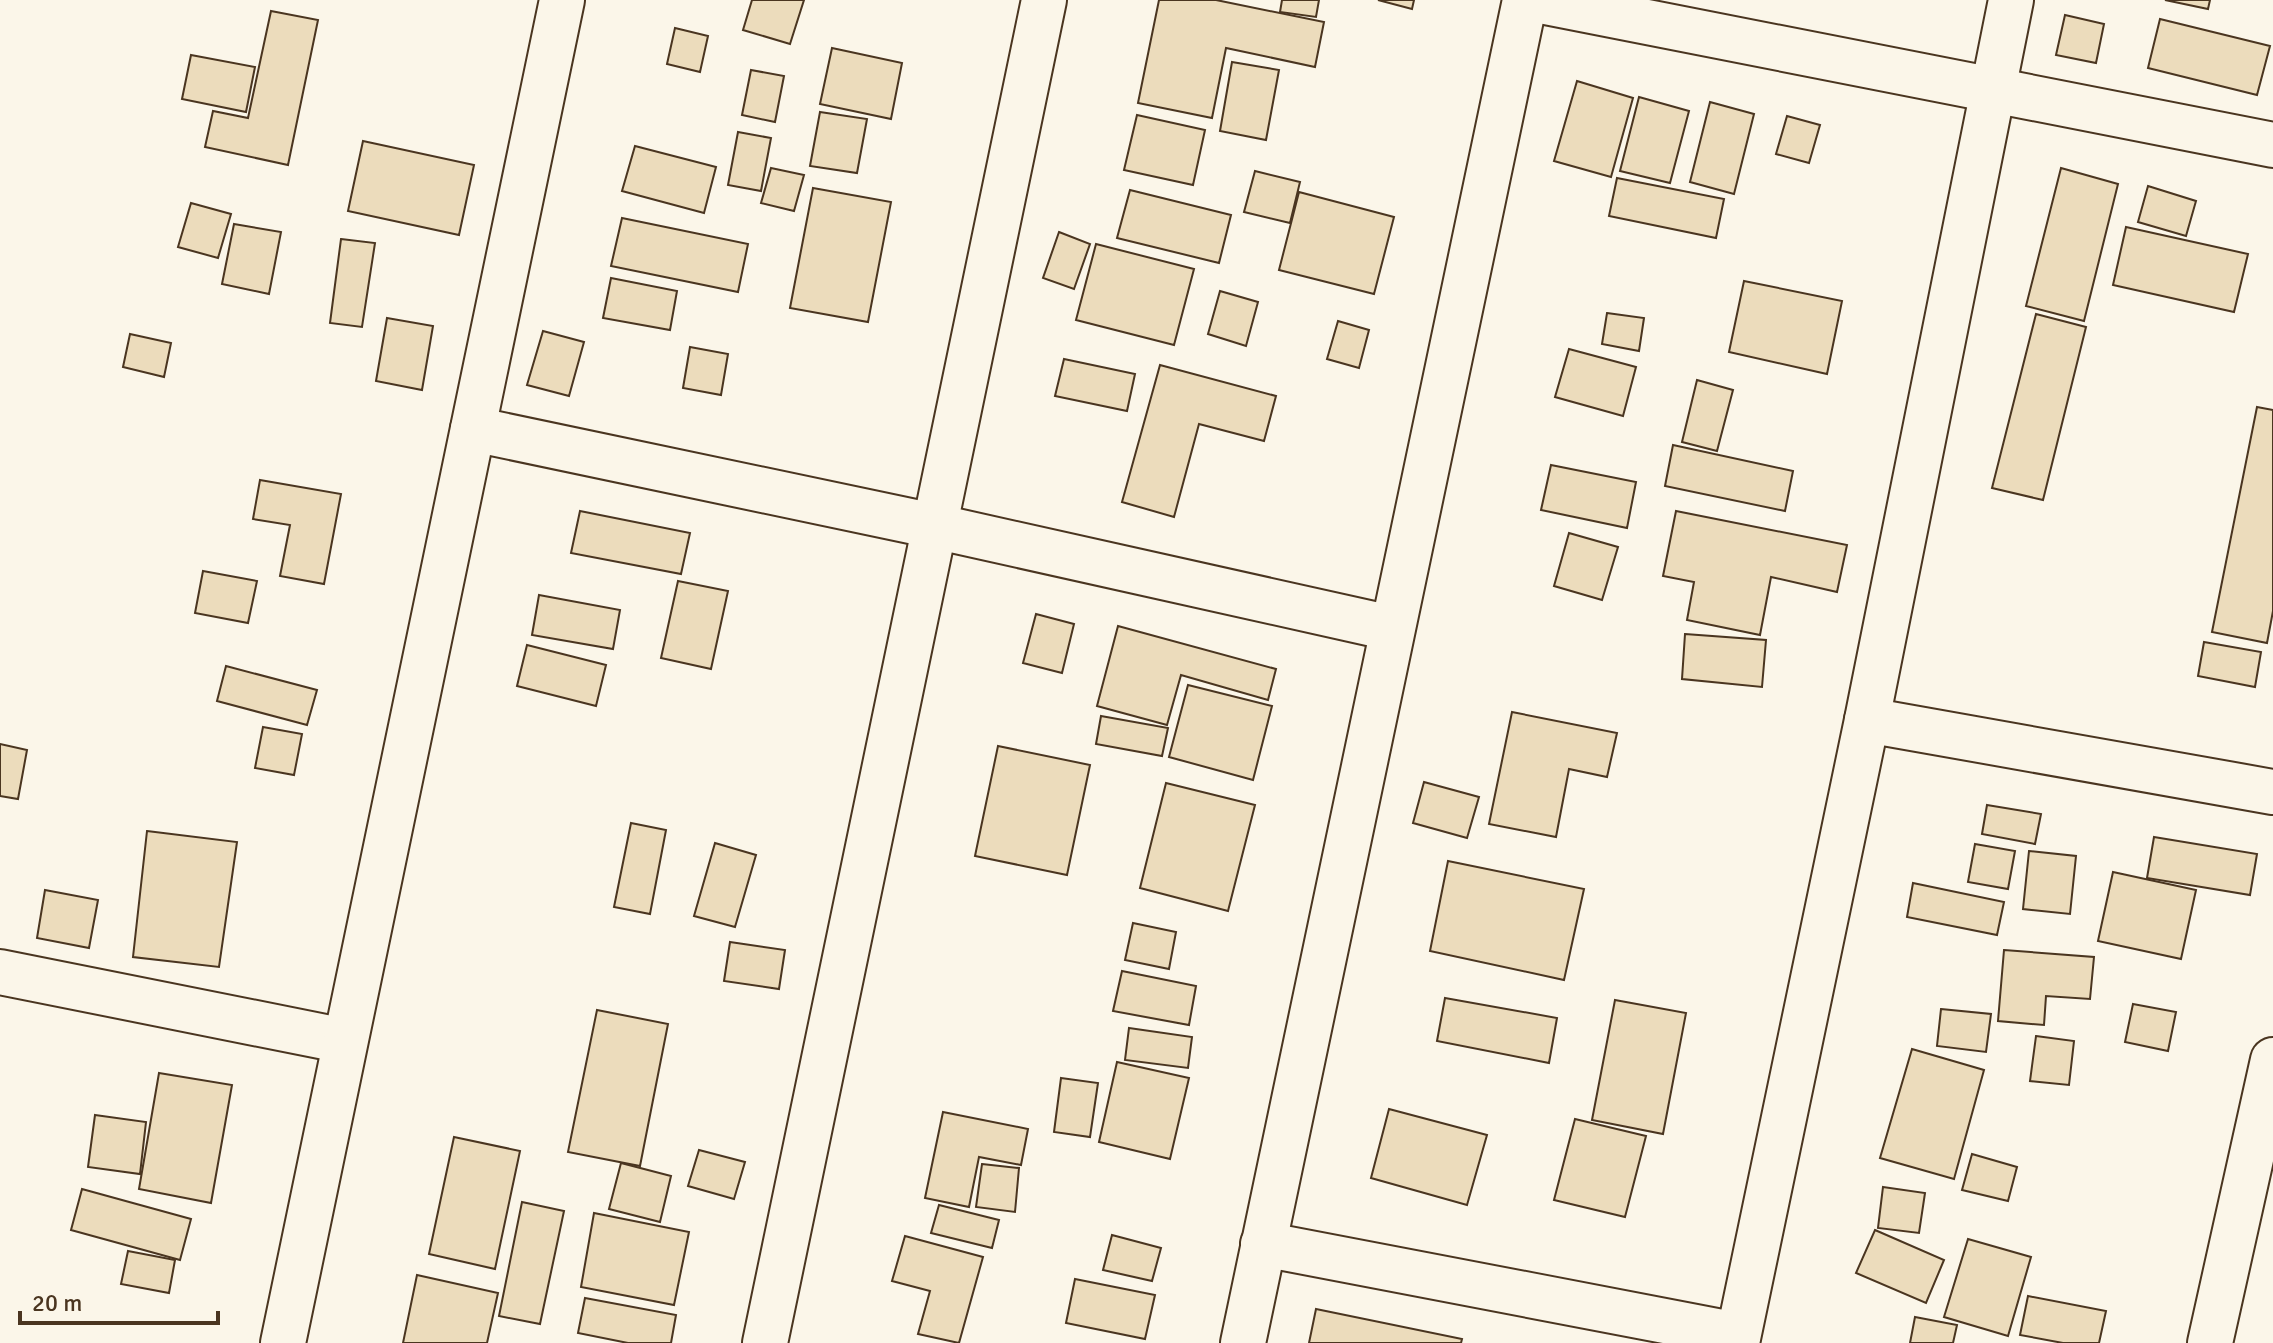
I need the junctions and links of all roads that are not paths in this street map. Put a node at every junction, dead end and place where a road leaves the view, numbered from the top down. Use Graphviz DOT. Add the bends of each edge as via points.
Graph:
graph roads {
  1 [pos="562,0"];
  2 [pos="1044,0"];
  3 [pos="1525,0"];
  4 [pos="1535,0"];
  5 [pos="2011,0"];
  6 [pos="1993,90"];
  7 [pos="2273,145"];
  8 [pos="473,429"];
  9 [pos="934,526"];
  10 [pos="1391,628"];
  11 [pos="1867,720"];
  12 [pos="2273,792"];
  13 [pos="0,972"];
  14 [pos="345,1041"];
  15 [pos="2273,1060"];
  16 [pos="1263,1244"];
  17 [pos="1738,1339"];
  18 [pos="283,1343"];
  19 [pos="765,1343"];
  20 [pos="1243,1343"];
  21 [pos="2210,1343"];
  1 -- 8 [label="street"];
  2 -- 9 [label="street"];
  3 -- 10 [label="street"];
  4 -- 6 [label="street"];
  5 -- 6 [label="street"];
  6 -- 7 [label="street"];
  6 -- 11 [label="street"];
  8 -- 9 [label="street"];
  8 -- 14 [label="street"];
  9 -- 10 [label="street"];
  9 -- 19 [label="street"];
  10 -- 16 [label="street"];
  11 -- 12 [label="street"];
  11 -- 17 [label="street"];
  13 -- 14 [label="street"];
  14 -- 18 [label="street"];
  15 -- 21 [label="street"];
  16 -- 17 [label="street"];
  16 -- 20 [label="street"];
}
